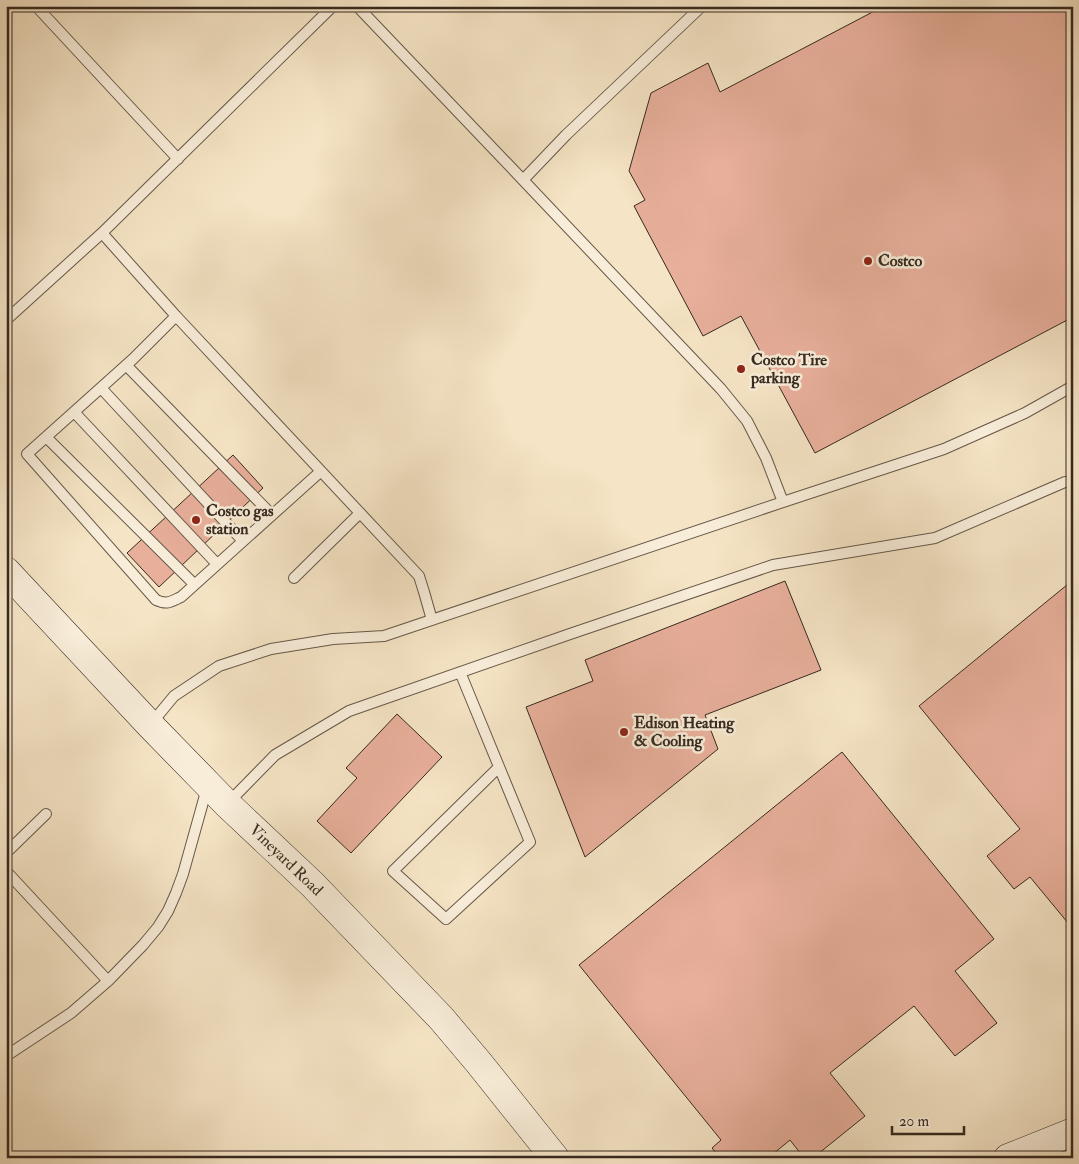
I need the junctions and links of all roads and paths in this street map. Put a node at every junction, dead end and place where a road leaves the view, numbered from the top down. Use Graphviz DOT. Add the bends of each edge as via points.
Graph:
graph roads {
  1 [pos="36,6"];
  2 [pos="333,6"];
  3 [pos="357,6"];
  4 [pos="702,6"];
  5 [pos="178,159"];
  6 [pos="523,180"];
  7 [pos="102,233"];
  8 [pos="176,316"];
  9 [pos="6,320"];
  10 [pos="126,365"];
  11 [pos="1073,386"];
  12 [pos="101,388"];
  13 [pos="74,412"];
  14 [pos="46,437"];
  15 [pos="320,472"];
  16 [pos="1064,482"];
  17 [pos="783,502"];
  18 [pos="360,513"];
  19 [pos="272,515"];
  20 [pos="243,541"];
  21 [pos="217,564"];
  22 [pos="6,570"];
  23 [pos="294,578"];
  24 [pos="194,584"];
  25 [pos="432,620"];
  26 [pos="460,672"];
  27 [pos="150,725"];
  28 [pos="499,766"];
  29 [pos="208,785"];
  30 [pos="227,804"];
  31 [pos="46,814"];
  32 [pos="6,853"];
  33 [pos="6,871"];
  34 [pos="108,981"];
  35 [pos="6,1056"];
  36 [pos="1073,1132"];
  37 [pos="555,1158"];
  38 [pos="1008,1158"];
  1 -- 5 [label="lane"];
  2 -- 5 [label="lane"];
  3 -- 6 [label="lane"];
  4 -- 6 [label="lane"];
  5 -- 7 [label="lane"];
  6 -- 17 [label="lane" via="721,389 747,421"];
  7 -- 8 [label="lane"];
  7 -- 9 [label="lane"];
  8 -- 10 [label="lane"];
  8 -- 15 [label="lane"];
  10 -- 12 [label="lane"];
  10 -- 19 [label="lane"];
  11 -- 17 [label="lane" via="1025,413 944,449"];
  12 -- 13 [label="lane"];
  12 -- 20 [label="lane"];
  13 -- 14 [label="lane"];
  13 -- 21 [label="lane"];
  14 -- 24 [label="lane"];
  14 -- 24 [label="lane" via="27,454 156,600 170,602"];
  15 -- 18 [label="lane"];
  15 -- 19 [label="lane"];
  16 -- 26 [label="lane" via="935,538 773,565"];
  17 -- 25 [label="lane"];
  18 -- 23 [label="lane"];
  18 -- 25 [label="lane" via="418,576"];
  19 -- 20 [label="lane"];
  20 -- 21 [label="lane"];
  21 -- 24 [label="lane"];
  22 -- 27 [label="street, Vineyard Road"];
  25 -- 27 [label="lane" via="384,636 333,639 271,649 219,666 174,696"];
  26 -- 28 [label="lane"];
  26 -- 30 [label="lane" via="349,711 275,755"];
  27 -- 29 [label="street, Vineyard Road"];
  28 -- 28 [label="lane" via="530,842 446,919 393,871"];
  29 -- 30 [label="street, Vineyard Road"];
  29 -- 34 [label="lane" via="183,874 168,911 144,944"];
  30 -- 37 [label="street, Vineyard Road" via="312,884 441,1018"];
  31 -- 32 [label="lane"];
  33 -- 34 [label="lane"];
  34 -- 35 [label="lane" via="71,1013"];
  36 -- 38 [label="street"];
}
